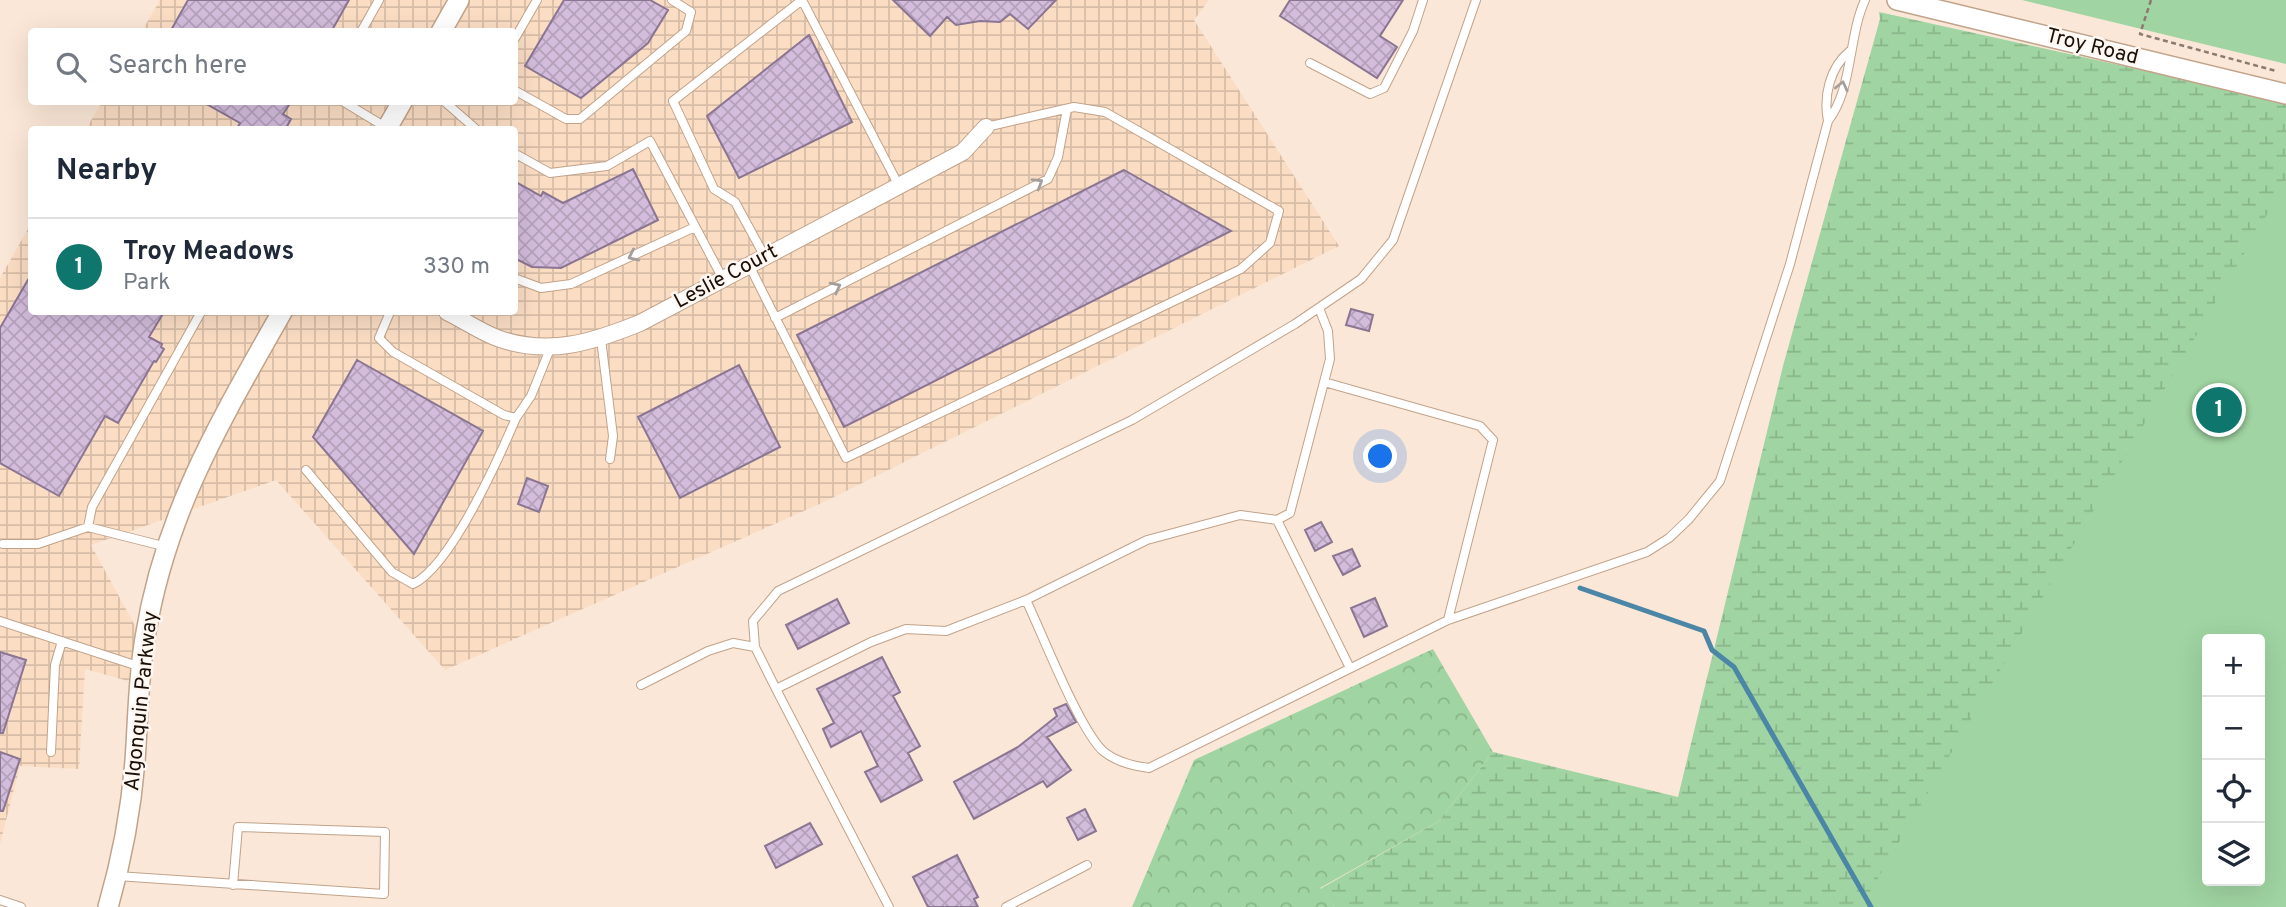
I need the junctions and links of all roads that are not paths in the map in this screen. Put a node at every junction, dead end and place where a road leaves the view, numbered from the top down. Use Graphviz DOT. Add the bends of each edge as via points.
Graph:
graph roads {
  1 [pos="379,0"];
  2 [pos="459,0"];
  3 [pos="537,0"];
  4 [pos="672,0"];
  5 [pos="1423,0"];
  6 [pos="1476,0"];
  7 [pos="1865,0"];
  8 [pos="1898,0"];
  9 [pos="363,28"];
  10 [pos="444,28"];
  11 [pos="518,33"];
  12 [pos="1850,51"];
  13 [pos="1310,63"];
  14 [pos="518,92"];
  15 [pos="2286,94"];
  16 [pos="349,105"];
  17 [pos="400,105"];
  18 [pos="448,105"];
  19 [pos="1067,109"];
  20 [pos="1828,121"];
  21 [pos="381,126"];
  22 [pos="388,126"];
  23 [pos="472,126"];
  24 [pos="986,127"];
  25 [pos="518,155"];
  26 [pos="900,186"];
  27 [pos="695,227"];
  28 [pos="765,257"];
  29 [pos="749,265"];
  30 [pos="518,279"];
  31 [pos="723,279"];
  32 [pos="1319,308"];
  33 [pos="199,315"];
  34 [pos="280,315"];
  35 [pos="389,315"];
  36 [pos="453,315"];
  37 [pos="775,318"];
  38 [pos="601,339"];
  39 [pos="550,349"];
  40 [pos="1324,382"];
  41 [pos="516,418"];
  42 [pos="610,459"];
  43 [pos="306,470"];
  44 [pos="1277,520"];
  45 [pos="88,527"];
  46 [pos="3,544"];
  47 [pos="167,547"];
  48 [pos="1026,600"];
  49 [pos="1448,620"];
  50 [pos="0,621"];
  51 [pos="62,641"];
  52 [pos="755,647"];
  53 [pos="141,667"];
  54 [pos="1350,668"];
  55 [pos="641,685"];
  56 [pos="776,689"];
  57 [pos="51,752"];
  58 [pos="1087,865"];
  59 [pos="117,876"];
  60 [pos="233,885"];
  61 [pos="0,900"];
  62 [pos="21,907"];
  63 [pos="108,907"];
  64 [pos="889,907"];
  65 [pos="1006,907"];
  1 -- 9 [label="lane"];
  2 -- 10 [label="street"];
  3 -- 11 [label="lane"];
  4 -- 14 [label="lane" via="691,12 686,31 580,119 566,119"];
  5 -- 13 [label="lane" via="1384,88 1370,94"];
  6 -- 32 [label="lane" via="1392,240 1361,279"];
  7 -- 12 [label="lane"];
  8 -- 15 [label="street, Troy Road"];
  20 -- 12 [label="lane, one-way" via="1838,104"];
  12 -- 20 [label="lane" via="1837,62 1827,95"];
  16 -- 21 [label="lane"];
  17 -- 22 [label="street"];
  18 -- 23 [label="lane"];
  19 -- 24 [label="lane"];
  37 -- 19 [label="lane, one-way" via="1048,179 1058,157"];
  19 -- 37 [label="lane" via="1105,113 1279,211 1270,243 1241,269 846,458"];
  20 -- 49 [label="lane" via="1790,264 1734,440 1720,481 1705,501 1669,538 1647,552"];
  24 -- 26 [label="street, Leslie Court" via="963,152"];
  25 -- 27 [label="lane" via="550,173 607,166 650,141"];
  26 -- 28 [label="street, Leslie Court"];
  26 -- 28 [label="lane" via="802,0 673,100 714,189 735,202"];
  27 -- 30 [label="lane, one-way" via="571,284 541,288"];
  27 -- 31 [label="lane"];
  28 -- 29 [label="street, Leslie Court"];
  29 -- 31 [label="street, Leslie Court"];
  29 -- 37 [label="lane"];
  31 -- 38 [label="street, Leslie Court"];
  32 -- 40 [label="lane" via="1328,331 1330,359"];
  32 -- 52 [label="lane" via="1121,426 778,591 753,621"];
  33 -- 45 [label="lane" via="92,507"];
  34 -- 47 [label="street, Algonquin Parkway" via="198,463"];
  35 -- 41 [label="lane" via="379,338 393,352"];
  36 -- 39 [label="street, Leslie Court" via="499,339"];
  38 -- 39 [label="street, Leslie Court"];
  38 -- 42 [label="lane" via="613,436"];
  39 -- 41 [label="lane" via="531,396"];
  40 -- 44 [label="lane" via="1290,513"];
  40 -- 49 [label="lane" via="1480,426 1493,440"];
  41 -- 43 [label="lane" via="495,466 442,558 413,584 392,572"];
  44 -- 48 [label="lane" via="1240,515 1147,540"];
  44 -- 54 [label="lane"];
  45 -- 46 [label="lane" via="38,544"];
  45 -- 47 [label="lane"];
  47 -- 53 [label="street, Algonquin Parkway"];
  48 -- 54 [label="lane" via="1090,734 1103,750 1133,766 1159,764"];
  48 -- 56 [label="lane" via="946,631 906,629 894,633"];
  49 -- 54 [label="lane"];
  50 -- 51 [label="lane"];
  51 -- 53 [label="lane"];
  51 -- 57 [label="lane" via="55,665"];
  52 -- 55 [label="lane" via="733,643 708,651"];
  52 -- 56 [label="lane"];
  53 -- 59 [label="street, Algonquin Parkway" via="132,793"];
  56 -- 64 [label="lane"];
  58 -- 65 [label="lane"];
  59 -- 60 [label="lane"];
  59 -- 63 [label="street, Algonquin Parkway"];
  60 -- 60 [label="lane" via="384,894 385,832 238,827"];
  61 -- 62 [label="lane"];
}
